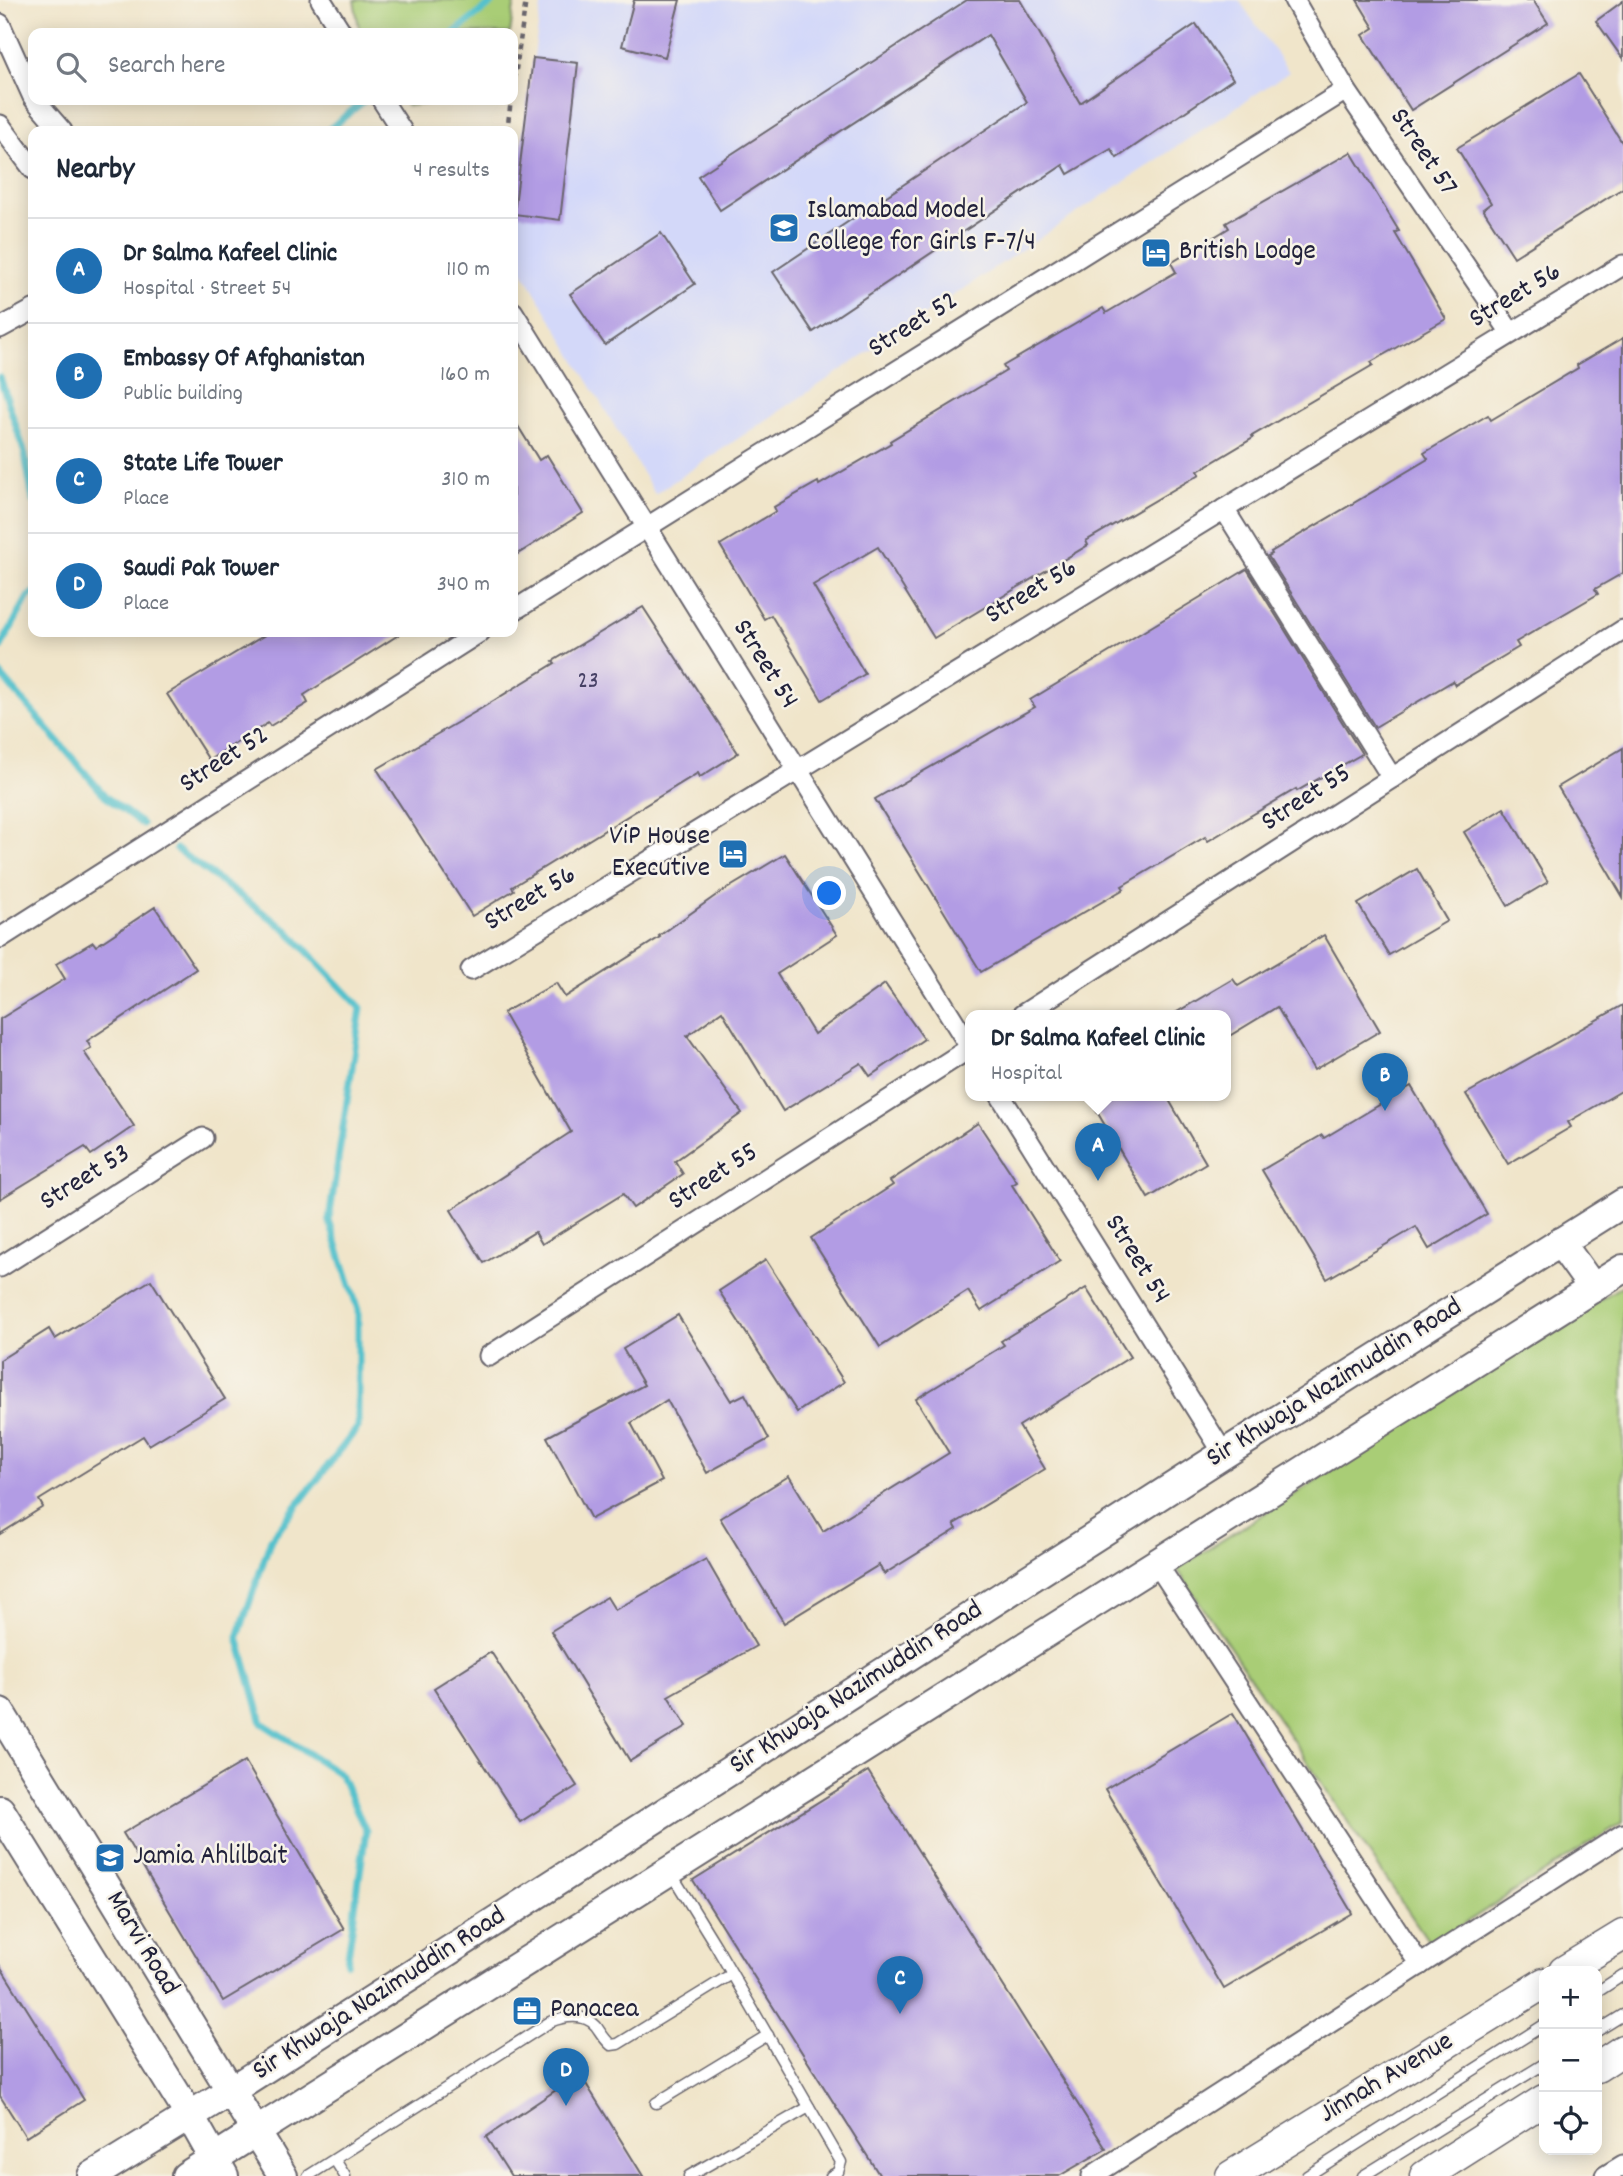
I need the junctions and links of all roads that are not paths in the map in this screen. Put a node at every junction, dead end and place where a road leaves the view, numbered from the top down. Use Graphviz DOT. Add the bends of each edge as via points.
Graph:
graph roads {
  1 [pos="321,0"];
  2 [pos="1294,0"];
  3 [pos="0,24"];
  4 [pos="339,28"];
  5 [pos="28,85"];
  6 [pos="1346,90"];
  7 [pos="40,105"];
  8 [pos="386,105"];
  9 [pos="0,125"];
  10 [pos="58,126"];
  11 [pos="399,126"];
  12 [pos="28,162"];
  13 [pos="1623,265"];
  14 [pos="28,313"];
  15 [pos="518,320"];
  16 [pos="0,328"];
  17 [pos="1511,333"];
  18 [pos="1224,509"];
  19 [pos="645,527"];
  20 [pos="518,608"];
  21 [pos="1623,630"];
  22 [pos="472,637"];
  23 [pos="797,770"];
  24 [pos="1392,778"];
  25 [pos="0,938"];
  26 [pos="471,970"];
  27 [pos="1030,1010"];
  28 [pos="965,1040"];
  29 [pos="965,1051"];
  30 [pos="1004,1101"];
  31 [pos="203,1138"];
  32 [pos="1623,1203"];
  33 [pos="1560,1242"];
  34 [pos="0,1267"];
  35 [pos="1623,1269"];
  36 [pos="1593,1288"];
  37 [pos="489,1356"];
  38 [pos="1224,1454"];
  39 [pos="1157,1564"];
  40 [pos="0,1712"];
  41 [pos="0,1810"];
  42 [pos="1623,1834"];
  43 [pos="670,1872"];
  44 [pos="1623,1935"];
  45 [pos="1420,1965"];
  46 [pos="1572,1966"];
  47 [pos="732,1973"];
  48 [pos="1623,1975"];
  49 [pos="1539,1986"];
  50 [pos="1602,1989"];
  51 [pos="1623,2015"];
  52 [pos="1539,2028"];
  53 [pos="1600,2029"];
  54 [pos="768,2035"];
  55 [pos="1623,2050"];
  56 [pos="1602,2064"];
  57 [pos="1539,2067"];
  58 [pos="327,2087"];
  59 [pos="230,2091"];
  60 [pos="656,2103"];
  61 [pos="1539,2103"];
  62 [pos="809,2107"];
  63 [pos="190,2116"];
  64 [pos="257,2133"];
  65 [pos="335,2160"];
  66 [pos="219,2167"];
  67 [pos="92,2176"];
  68 [pos="186,2176"];
  69 [pos="285,2176"];
  70 [pos="308,2176"];
  71 [pos="345,2176"];
  72 [pos="689,2176"];
  73 [pos="831,2176"];
  74 [pos="1092,2176"];
  75 [pos="1231,2176"];
  76 [pos="1307,2176"];
  77 [pos="1363,2176"];
  78 [pos="1424,2176"];
  1 -- 4 [label="street"];
  2 -- 6 [label="street, Street 57"];
  3 -- 5 [label="street"];
  6 -- 17 [label="street, Street 57"];
  6 -- 19 [label="street, Street 52"];
  7 -- 10 [label="street"];
  8 -- 11 [label="street"];
  9 -- 12 [label="street"];
  13 -- 17 [label="street, Street 56"];
  14 -- 16 [label="street"];
  15 -- 19 [label="street, Street 54"];
  17 -- 18 [label="street, Street 56"];
  18 -- 23 [label="street, Street 56"];
  18 -- 24 [label="street"];
  19 -- 20 [label="street, Street 52"];
  19 -- 23 [label="street, Street 54"];
  21 -- 24 [label="street, Street 55"];
  22 -- 25 [label="street, Street 52"];
  23 -- 26 [label="street, Street 56"];
  23 -- 28 [label="street, Street 54"];
  24 -- 27 [label="street, Street 55"];
  29 -- 37 [label="street, Street 55"];
  30 -- 38 [label="street, Street 54"];
  31 -- 34 [label="street, Street 53"];
  32 -- 33 [label="main road, Sir Khwaja Nazimuddin Road"];
  33 -- 36 [label="main road"];
  33 -- 38 [label="main road, Sir Khwaja Nazimuddin Road"];
  35 -- 36 [label="main road, Sir Khwaja Nazimuddin Road"];
  36 -- 39 [label="main road, Sir Khwaja Nazimuddin Road"];
  38 -- 59 [label="main road, Sir Khwaja Nazimuddin Road"];
  39 -- 43 [label="main road, Sir Khwaja Nazimuddin Road"];
  39 -- 45 [label="street"];
  40 -- 59 [label="main road, Marvi Road"];
  41 -- 63 [label="main road, Marvi Road"];
  42 -- 45 [label="street"];
  43 -- 47 [label="lane"];
  43 -- 58 [label="main road, Sir Khwaja Nazimuddin Road"];
  44 -- 46 [label="main road"];
  45 -- 74 [label="street"];
  47 -- 54 [label="lane"];
  47 -- 65 [label="lane" via="618,2044 611,2045 587,2020 567,2017 550,2022"];
  48 -- 50 [label="lane"];
  49 -- 75 [label="main road, Jinnah Avenue"];
  51 -- 53 [label="lane"];
  52 -- 76 [label="lane"];
  54 -- 60 [label="lane"];
  54 -- 62 [label="lane"];
  55 -- 56 [label="main road"];
  57 -- 77 [label="lane"];
  58 -- 64 [label="main road, Sir Khwaja Nazimuddin Road"];
  58 -- 69 [label="main road" via="288,2133 283,2151"];
  59 -- 63 [label="main road, Sir Khwaja Nazimuddin Road"];
  59 -- 64 [label="main road, Marvi Road"];
  61 -- 78 [label="main road"];
  62 -- 72 [label="lane"];
  62 -- 73 [label="lane" via="841,2162"];
  63 -- 66 [label="main road, Marvi Road"];
  63 -- 67 [label="main road, Sir Khwaja Nazimuddin Road"];
  64 -- 66 [label="main road, Sir Khwaja Nazimuddin Road"];
  64 -- 69 [label="main road, Marvi Road"];
  65 -- 70 [label="lane"];
  65 -- 71 [label="lane"];
  66 -- 68 [label="main road, Sir Khwaja Nazimuddin Road"];
}
